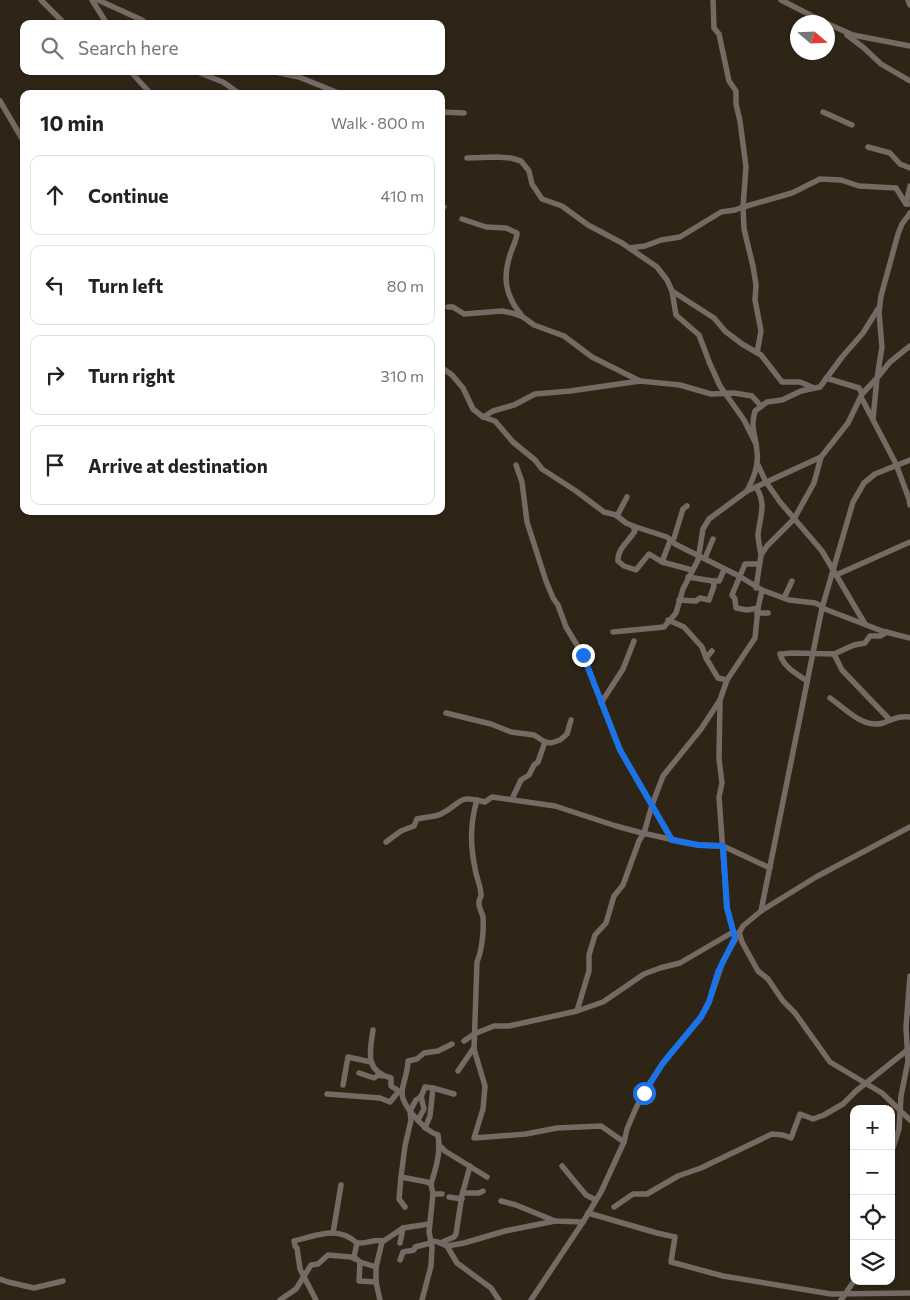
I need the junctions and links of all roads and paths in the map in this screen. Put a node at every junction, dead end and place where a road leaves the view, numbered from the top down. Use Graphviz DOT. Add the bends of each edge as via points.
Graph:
graph roads {
  1 [pos="41,0"];
  2 [pos="92,0"];
  3 [pos="98,0"];
  4 [pos="713,0"];
  5 [pos="781,0"];
  6 [pos="908,0"];
  7 [pos="910,5"];
  8 [pos="810,15"];
  9 [pos="61,20"];
  10 [pos="104,20"];
  11 [pos="142,20"];
  12 [pos="835,28"];
  13 [pos="844,32"];
  14 [pos="910,46"];
  15 [pos="134,75"];
  16 [pos="205,75"];
  17 [pos="289,75"];
  18 [pos="910,81"];
  19 [pos="147,90"];
  20 [pos="234,90"];
  21 [pos="330,90"];
  22 [pos="0,100"];
  23 [pos="445,112"];
  24 [pos="823,112"];
  25 [pos="464,113"];
  26 [pos="852,125"];
  27 [pos="20,135"];
  28 [pos="868,147"];
  29 [pos="467,158"];
  30 [pos="910,168"];
  31 [pos="910,186"];
  32 [pos="908,204"];
  33 [pos="743,207"];
  34 [pos="910,213"];
  35 [pos="462,219"];
  36 [pos="629,248"];
  37 [pos="672,291"];
  38 [pos="880,304"];
  39 [pos="448,307"];
  40 [pos="523,317"];
  41 [pos="910,346"];
  42 [pos="756,353"];
  43 [pos="445,370"];
  44 [pos="826,378"];
  45 [pos="877,378"];
  46 [pos="640,381"];
  47 [pos="814,388"];
  48 [pos="726,394"];
  49 [pos="861,396"];
  50 [pos="761,406"];
  51 [pos="484,417"];
  52 [pos="873,420"];
  53 [pos="756,444"];
  54 [pos="821,457"];
  55 [pos="910,460"];
  56 [pos="757,462"];
  57 [pos="896,464"];
  58 [pos="516,465"];
  59 [pos="766,482"];
  60 [pos="756,487"];
  61 [pos="747,491"];
  62 [pos="627,497"];
  63 [pos="910,505"];
  64 [pos="687,506"];
  65 [pos="618,516"];
  66 [pos="794,519"];
  67 [pos="633,526"];
  68 [pos="713,539"];
  69 [pos="671,541"];
  70 [pos="910,542"];
  71 [pos="761,554"];
  72 [pos="702,557"];
  73 [pos="662,562"];
  74 [pos="759,564"];
  75 [pos="692,570"];
  76 [pos="724,570"];
  77 [pos="835,572"];
  78 [pos="739,576"];
  79 [pos="688,577"];
  80 [pos="713,581"];
  81 [pos="792,581"];
  82 [pos="759,589"];
  83 [pos="784,598"];
  84 [pos="679,600"];
  85 [pos="822,607"];
  86 [pos="758,611"];
  87 [pos="768,613"];
  88 [pos="668,620"];
  89 [pos="865,624"];
  90 [pos="613,632"];
  91 [pos="887,632"];
  92 [pos="910,638"];
  93 [pos="634,641"];
  94 [pos="712,651"];
  95 [pos="813,652"];
  96 [pos="834,654"];
  97 [pos="706,658"];
  98 [pos="727,680"];
  99 [pos="808,681"];
  100 [pos="830,698"];
  101 [pos="720,700"];
  102 [pos="601,703"];
  103 [pos="446,713"];
  104 [pos="910,717"];
  105 [pos="889,719"];
  106 [pos="571,720"];
  107 [pos="545,742"];
  108 [pos="512,799"];
  109 [pos="477,800"];
  110 [pos="652,806"];
  111 [pos="910,828"];
  112 [pos="644,834"];
  113 [pos="672,840"];
  114 [pos="386,842"];
  115 [pos="723,846"];
  116 [pos="770,868"];
  117 [pos="762,911"];
  118 [pos="736,934"];
  119 [pos="910,976"];
  120 [pos="578,1011"];
  121 [pos="373,1030"];
  122 [pos="474,1034"];
  123 [pos="464,1041"];
  124 [pos="452,1044"];
  125 [pos="474,1049"];
  126 [pos="909,1049"];
  127 [pos="371,1062"];
  128 [pos="458,1071"];
  129 [pos="359,1073"];
  130 [pos="382,1076"];
  131 [pos="866,1083"];
  132 [pos="343,1085"];
  133 [pos="433,1088"];
  134 [pos="400,1092"];
  135 [pos="327,1094"];
  136 [pos="454,1094"];
  137 [pos="421,1096"];
  138 [pos="900,1110"];
  139 [pos="410,1111"];
  140 [pos="418,1120"];
  141 [pos="910,1120"];
  142 [pos="425,1128"];
  143 [pos="624,1142"];
  144 [pos="439,1145"];
  145 [pos="892,1150"];
  146 [pos="470,1166"];
  147 [pos="562,1166"];
  148 [pos="401,1177"];
  149 [pos="487,1177"];
  150 [pos="430,1184"];
  151 [pos="341,1185"];
  152 [pos="483,1191"];
  153 [pos="433,1194"];
  154 [pos="442,1194"];
  155 [pos="462,1196"];
  156 [pos="449,1197"];
  157 [pos="596,1200"];
  158 [pos="501,1201"];
  159 [pos="405,1207"];
  160 [pos="614,1207"];
  161 [pos="588,1214"];
  162 [pos="555,1221"];
  163 [pos="583,1222"];
  164 [pos="429,1224"];
  165 [pos="403,1228"];
  166 [pos="333,1233"];
  167 [pos="383,1241"];
  168 [pos="440,1242"];
  169 [pos="357,1243"];
  170 [pos="431,1243"];
  171 [pos="400,1244"];
  172 [pos="448,1246"];
  173 [pos="355,1258"];
  174 [pos="400,1260"];
  175 [pos="376,1267"];
  176 [pos="303,1276"];
  177 [pos="0,1279"];
  178 [pos="63,1281"];
  179 [pos="376,1282"];
  180 [pos="851,1285"];
  181 [pos="846,1293"];
  182 [pos="910,1293"];
  183 [pos="280,1300"];
  184 [pos="316,1300"];
  185 [pos="380,1300"];
  186 [pos="422,1300"];
  187 [pos="499,1300"];
  188 [pos="531,1300"];
  189 [pos="841,1300"];
  1 -- 9 [label="street"];
  2 -- 10 [label="street"];
  3 -- 11 [label="street"];
  4 -- 33 [label="street" via="714,28 719,34 729,81 736,91 746,167"];
  5 -- 8 [label="street"];
  6 -- 7 [label="street"];
  12 -- 13 [label="street"];
  13 -- 14 [label="street"];
  13 -- 18 [label="street" via="881,64"];
  15 -- 19 [label="street"];
  16 -- 20 [label="street"];
  17 -- 21 [label="street"];
  22 -- 27 [label="street"];
  23 -- 25 [label="street"];
  24 -- 26 [label="street"];
  28 -- 30 [label="street" via="890,154"];
  29 -- 36 [label="street" via="497,157 521,161 542,199 562,206"];
  31 -- 32 [label="street"];
  32 -- 33 [label="street" via="896,188 820,179 792,193"];
  33 -- 36 [label="street" via="721,212 680,237"];
  33 -- 42 [label="street" via="761,331"];
  34 -- 38 [label="street" via="896,242"];
  35 -- 40 [label="street" via="517,233 505,283"];
  36 -- 37 [label="street" via="657,267"];
  37 -- 42 [label="street" via="714,318 725,331"];
  37 -- 48 [label="street" via="676,315 699,335"];
  38 -- 44 [label="street" via="863,332"];
  38 -- 45 [label="street" via="882,347"];
  39 -- 40 [label="street" via="464,314 502,311"];
  40 -- 46 [label="street" via="534,325 564,336 592,358"];
  41 -- 45 [label="street"];
  42 -- 47 [label="street" via="782,382 800,382"];
  43 -- 51 [label="street" via="463,388 473,409"];
  44 -- 47 [label="street" via="820,387"];
  44 -- 49 [label="street" via="859,388"];
  45 -- 49 [label="street"];
  45 -- 52 [label="street"];
  46 -- 48 [label="street"];
  46 -- 51 [label="street" via="535,394"];
  47 -- 50 [label="street"];
  48 -- 50 [label="street" via="752,396"];
  48 -- 53 [label="street"];
  49 -- 52 [label="street"];
  49 -- 54 [label="street" via="848,423"];
  50 -- 53 [label="street" via="755,412 752,431"];
  51 -- 65 [label="street" via="495,421 542,469 604,512"];
  52 -- 57 [label="street"];
  53 -- 56 [label="street"];
  54 -- 59 [label="street"];
  54 -- 66 [label="street" via="814,483"];
  55 -- 57 [label="street"];
  56 -- 59 [label="street"];
  56 -- 61 [label="street"];
  57 -- 63 [label="street"];
  57 -- 77 [label="street" via="875,474 858,491 852,502"];
  58 -- 102 [label="street" via="522,482 527,522 546,581 566,627 583,655"];
  59 -- 60 [label="street"];
  59 -- 66 [label="street"];
  60 -- 61 [label="street"];
  60 -- 71 [label="street" via="763,503 758,537"];
  61 -- 72 [label="street" via="709,519 703,529"];
  62 -- 65 [label="street"];
  64 -- 69 [label="street"];
  65 -- 67 [label="street"];
  66 -- 71 [label="street"];
  66 -- 77 [label="street" via="822,551"];
  67 -- 69 [label="street"];
  67 -- 73 [label="street" via="635,531 620,551 618,561 636,570 649,554"];
  68 -- 72 [label="street"];
  69 -- 72 [label="street"];
  69 -- 73 [label="street"];
  70 -- 77 [label="street"];
  71 -- 74 [label="street"];
  72 -- 75 [label="street"];
  72 -- 76 [label="street"];
  73 -- 75 [label="street"];
  74 -- 78 [label="street" via="746,563"];
  74 -- 82 [label="street"];
  75 -- 79 [label="street"];
  76 -- 78 [label="street"];
  76 -- 80 [label="street" via="719,581"];
  77 -- 85 [label="street"];
  77 -- 89 [label="street"];
  78 -- 82 [label="street"];
  78 -- 86 [label="street" via="732,595 736,608"];
  79 -- 80 [label="street"];
  79 -- 84 [label="street"];
  80 -- 84 [label="street" via="709,600"];
  81 -- 83 [label="street"];
  82 -- 83 [label="street"];
  82 -- 86 [label="street"];
  83 -- 85 [label="street"];
  84 -- 88 [label="street" via="676,613"];
  85 -- 89 [label="street"];
  85 -- 95 [label="street"];
  86 -- 87 [label="street"];
  86 -- 98 [label="street" via="755,638"];
  88 -- 90 [label="street" via="664,627"];
  88 -- 97 [label="street" via="684,627 702,647"];
  89 -- 91 [label="street"];
  91 -- 92 [label="street"];
  91 -- 96 [label="street" via="870,636 865,642"];
  93 -- 102 [label="street" via="623,669"];
  94 -- 97 [label="street"];
  95 -- 96 [label="street"];
  95 -- 99 [label="street"];
  95 -- 99 [label="street" via="780,654 792,672"];
  96 -- 105 [label="street" via="842,670"];
  97 -- 98 [label="street" via="718,678"];
  98 -- 101 [label="street"];
  99 -- 116 [label="street"];
  100 -- 105 [label="street" via="865,724"];
  101 -- 110 [label="street" via="663,776"];
  101 -- 115 [label="street" via="722,783 719,796"];
  102 -- 110 [label="street" via="620,750"];
  103 -- 107 [label="street" via="511,732 534,735"];
  104 -- 105 [label="street"];
  106 -- 107 [label="street" via="567,734 560,740"];
  107 -- 108 [label="street" via="538,762 522,780"];
  108 -- 109 [label="street"];
  108 -- 112 [label="street" via="555,806"];
  109 -- 114 [label="street" via="463,799 441,814 417,819 414,826"];
  109 -- 122 [label="street" via="470,833 481,896 478,902 483,933 477,962"];
  110 -- 112 [label="street"];
  110 -- 113 [label="street"];
  111 -- 117 [label="street" via="816,877"];
  112 -- 113 [label="street"];
  112 -- 120 [label="street" via="623,885 614,896 606,922 595,935"];
  113 -- 115 [label="street"];
  115 -- 116 [label="street"];
  115 -- 118 [label="street" via="727,908"];
  116 -- 117 [label="street"];
  117 -- 118 [label="street"];
  118 -- 120 [label="street" via="680,963 644,974 603,1002"];
  118 -- 131 [label="street" via="758,971 795,1013 830,1062"];
  118 -- 143 [label="street" via="701,1017 647,1087"];
  119 -- 126 [label="street" via="906,1027"];
  120 -- 122 [label="street" via="509,1026 494,1026"];
  121 -- 127 [label="street"];
  122 -- 123 [label="street"];
  122 -- 125 [label="street"];
  124 -- 134 [label="street" via="438,1051 424,1052 417,1059 408,1061"];
  125 -- 128 [label="street"];
  125 -- 143 [label="street" via="485,1086 483,1110 474,1138 601,1126"];
  126 -- 131 [label="street"];
  126 -- 138 [label="street"];
  127 -- 130 [label="street"];
  127 -- 132 [label="street" via="348,1057"];
  129 -- 130 [label="street" via="374,1078"];
  130 -- 134 [label="street" via="391,1078 391,1086"];
  131 -- 138 [label="street"];
  131 -- 160 [label="street" via="843,1104 824,1115 813,1119 800,1114 791,1138 772,1134 678,1176 647,1194 633,1194"];
  133 -- 136 [label="street"];
  133 -- 137 [label="street" via="424,1087"];
  133 -- 142 [label="street" via="430,1116"];
  134 -- 135 [label="street" via="390,1102 380,1098"];
  134 -- 139 [label="street"];
  137 -- 139 [label="street"];
  137 -- 140 [label="street" via="424,1108"];
  138 -- 141 [label="street"];
  138 -- 145 [label="street" via="899,1129"];
  139 -- 140 [label="street"];
  139 -- 148 [label="street"];
  140 -- 142 [label="street"];
  142 -- 144 [label="street" via="438,1135"];
  143 -- 157 [label="street"];
  144 -- 146 [label="street"];
  144 -- 150 [label="street"];
  146 -- 149 [label="street"];
  146 -- 155 [label="street"];
  147 -- 157 [label="street" via="586,1195"];
  148 -- 150 [label="street"];
  148 -- 159 [label="street" via="398,1200"];
  150 -- 153 [label="street"];
  151 -- 166 [label="street"];
  152 -- 155 [label="street"];
  153 -- 154 [label="street"];
  153 -- 164 [label="street"];
  155 -- 156 [label="street"];
  155 -- 168 [label="street" via="456,1234"];
  157 -- 161 [label="street"];
  158 -- 162 [label="street"];
  161 -- 163 [label="street"];
  161 -- 181 [label="street" via="674,1237 670,1262 725,1276 831,1294"];
  162 -- 163 [label="street"];
  162 -- 172 [label="street"];
  163 -- 188 [label="street"];
  164 -- 165 [label="street"];
  164 -- 170 [label="street"];
  165 -- 167 [label="street"];
  165 -- 171 [label="street"];
  166 -- 169 [label="street" via="350,1237"];
  166 -- 176 [label="street" via="294,1241"];
  167 -- 169 [label="street"];
  167 -- 175 [label="street"];
  168 -- 170 [label="street"];
  168 -- 172 [label="street"];
  169 -- 173 [label="street"];
  170 -- 174 [label="street" via="403,1252"];
  170 -- 186 [label="street" via="431,1266"];
  172 -- 187 [label="street" via="458,1263 491,1288"];
  173 -- 175 [label="street"];
  173 -- 176 [label="street" via="328,1256 311,1265"];
  173 -- 179 [label="street" via="359,1281"];
  175 -- 179 [label="street"];
  176 -- 183 [label="street" via="296,1290"];
  176 -- 184 [label="street"];
  177 -- 178 [label="street" via="34,1288"];
  179 -- 185 [label="street"];
  180 -- 181 [label="street"];
  181 -- 182 [label="street"];
  181 -- 189 [label="street"];
}
